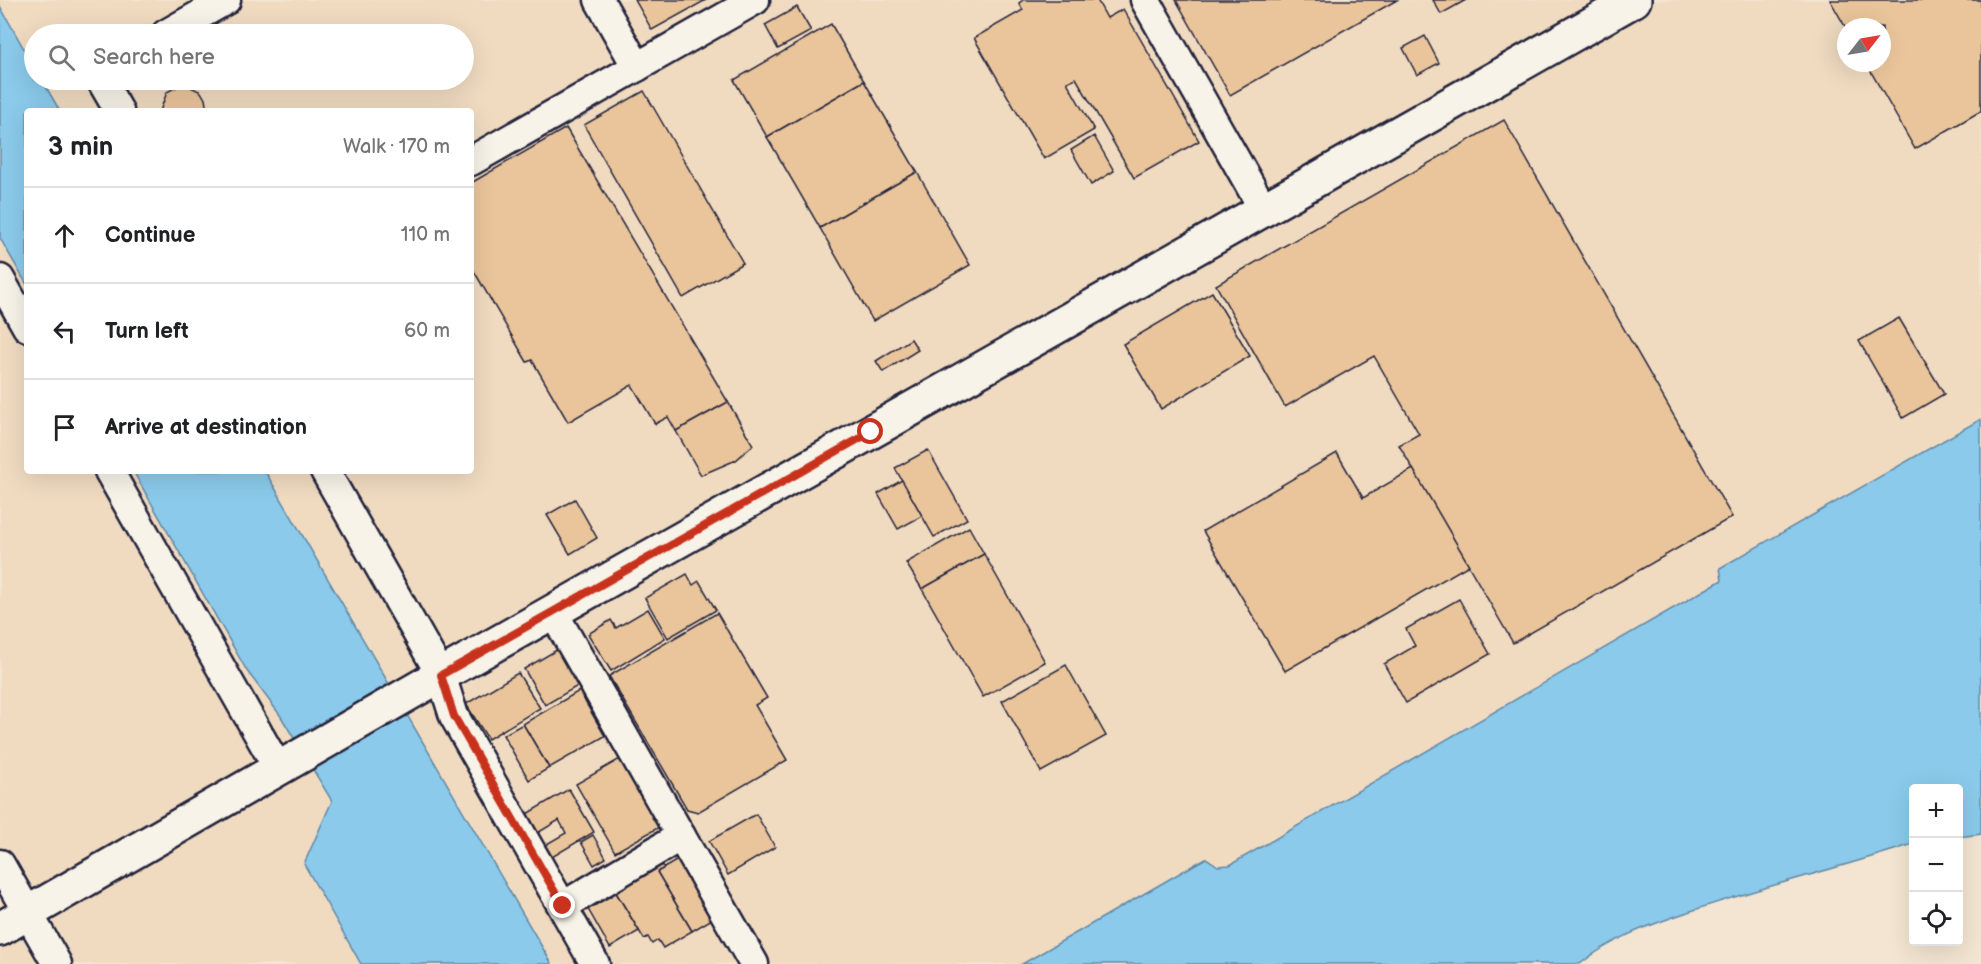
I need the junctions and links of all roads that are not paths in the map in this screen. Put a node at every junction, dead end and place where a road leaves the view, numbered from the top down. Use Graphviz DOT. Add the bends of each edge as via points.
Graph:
graph roads {
  1 [pos="226,0"];
  2 [pos="598,0"];
  3 [pos="755,0"];
  4 [pos="1145,0"];
  5 [pos="1635,0"];
  6 [pos="184,24"];
  7 [pos="637,67"];
  8 [pos="107,90"];
  9 [pos="117,108"];
  10 [pos="474,159"];
  11 [pos="1264,210"];
  12 [pos="0,279"];
  13 [pos="24,322"];
  14 [pos="111,474"];
  15 [pos="326,474"];
  16 [pos="553,612"];
  17 [pos="429,682"];
  18 [pos="287,765"];
  19 [pos="681,836"];
  20 [pos="0,864"];
  21 [pos="563,906"];
  22 [pos="28,913"];
  23 [pos="0,929"];
  24 [pos="57,964"];
  25 [pos="595,964"];
  26 [pos="754,964"];
  1 -- 6 [label="street"];
  2 -- 7 [label="street"];
  3 -- 7 [label="street"];
  4 -- 11 [label="street"];
  5 -- 11 [label="street"];
  7 -- 10 [label="street"];
  8 -- 9 [label="street"];
  11 -- 16 [label="street"];
  12 -- 13 [label="street"];
  14 -- 18 [label="street"];
  15 -- 17 [label="street"];
  16 -- 17 [label="street"];
  16 -- 19 [label="street"];
  17 -- 18 [label="street"];
  17 -- 21 [label="street" via="454,716"];
  18 -- 22 [label="street"];
  19 -- 21 [label="street"];
  19 -- 26 [label="street"];
  20 -- 22 [label="street"];
  21 -- 25 [label="street"];
  22 -- 23 [label="street"];
  22 -- 24 [label="street"];
}
